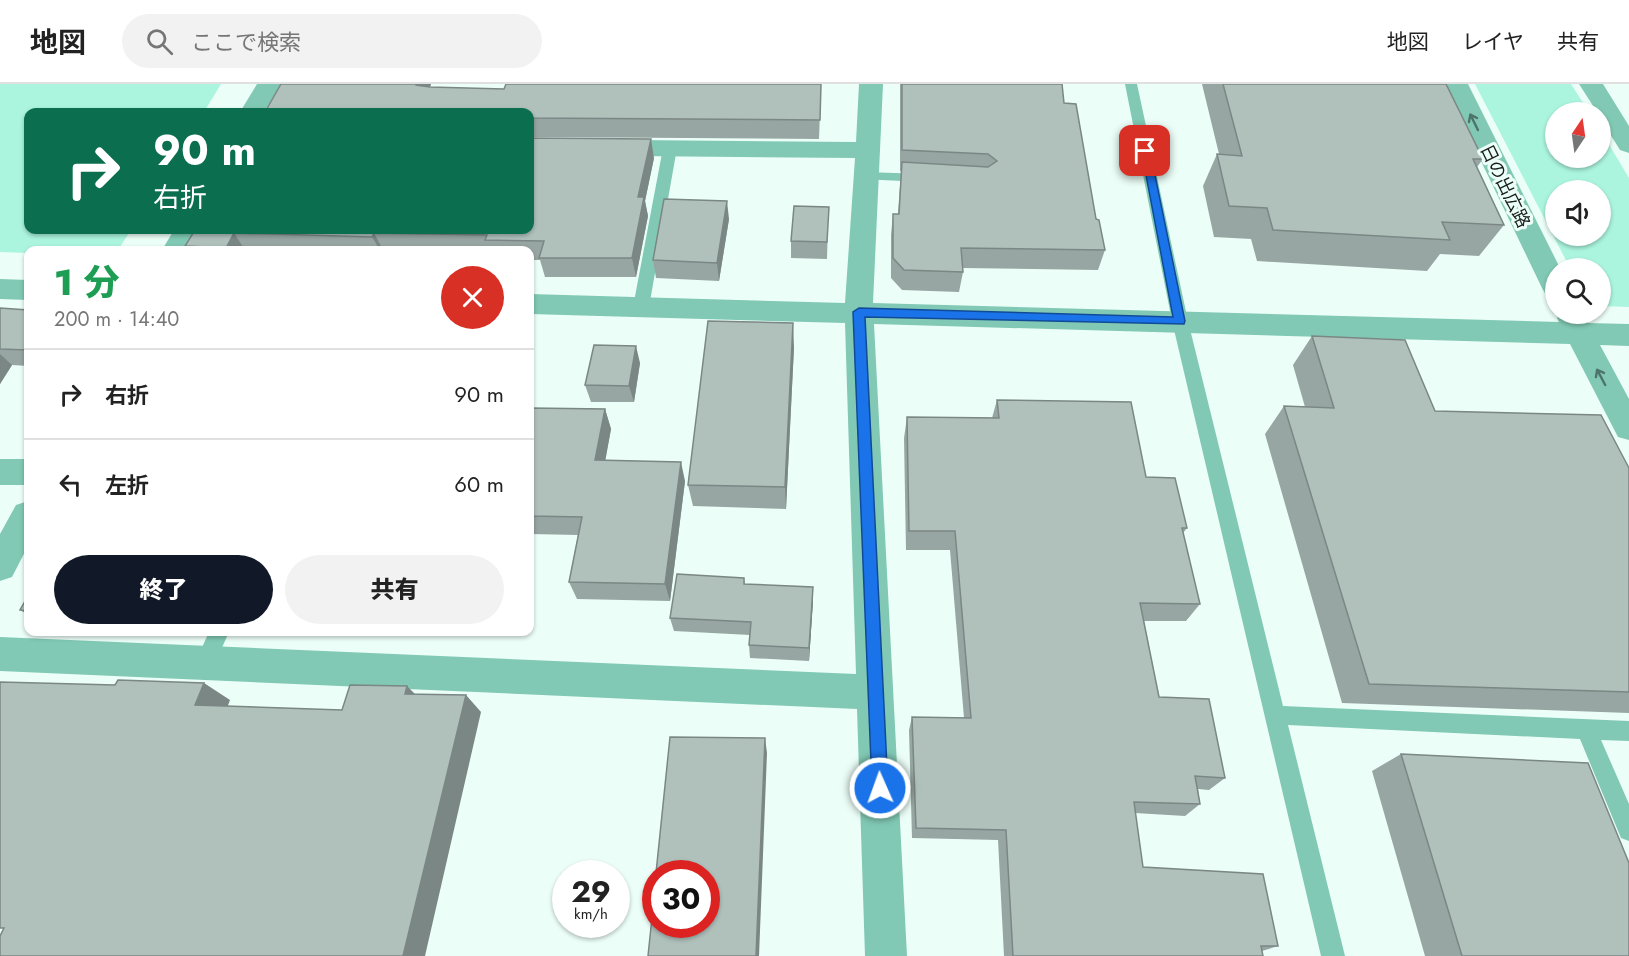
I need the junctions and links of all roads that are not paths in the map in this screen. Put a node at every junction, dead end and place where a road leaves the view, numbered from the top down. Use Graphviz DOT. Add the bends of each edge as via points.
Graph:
graph roads {
  1 [pos="268,84"];
  2 [pos="871,84"];
  3 [pos="1131,84"];
  4 [pos="1456,84"];
  5 [pos="1591,84"];
  6 [pos="254,108"];
  7 [pos="1629,145"];
  8 [pos="534,147"];
  9 [pos="670,148"];
  10 [pos="867,163"];
  11 [pos="937,179"];
  12 [pos="1545,266"];
  13 [pos="0,289"];
  14 [pos="24,290"];
  15 [pos="534,304"];
  16 [pos="641,307"];
  17 [pos="859,312"];
  18 [pos="1180,321"];
  19 [pos="1545,324"];
  20 [pos="1574,324"];
  21 [pos="1629,335"];
  22 [pos="1629,428"];
  23 [pos="0,472"];
  24 [pos="24,472"];
  25 [pos="24,522"];
  26 [pos="0,566"];
  27 [pos="212,647"];
  28 [pos="0,654"];
  29 [pos="876,692"];
  30 [pos="1275,715"];
  31 [pos="1587,730"];
  32 [pos="1629,731"];
  33 [pos="1629,831"];
  34 [pos="886,956"];
  35 [pos="1333,956"];
  1 -- 6 [label="street"];
  2 -- 10 [label="street"];
  3 -- 18 [label="lane"];
  12 -- 4 [label="street, 日の出広路, one-way"];
  5 -- 7 [label="street"];
  8 -- 9 [label="street"];
  9 -- 10 [label="street"];
  9 -- 16 [label="lane"];
  10 -- 11 [label="lane"];
  10 -- 17 [label="street"];
  13 -- 14 [label="street"];
  15 -- 16 [label="street"];
  16 -- 17 [label="street"];
  17 -- 18 [label="street"];
  17 -- 29 [label="street"];
  18 -- 19 [label="street"];
  18 -- 30 [label="lane"];
  20 -- 21 [label="street"];
  22 -- 20 [label="street, one-way"];
  23 -- 24 [label="street"];
  25 -- 26 [label="street"];
  27 -- 28 [label="street"];
  27 -- 29 [label="street"];
  29 -- 34 [label="street"];
  30 -- 31 [label="lane"];
  30 -- 35 [label="lane"];
  31 -- 32 [label="lane"];
  31 -- 33 [label="lane"];
}
